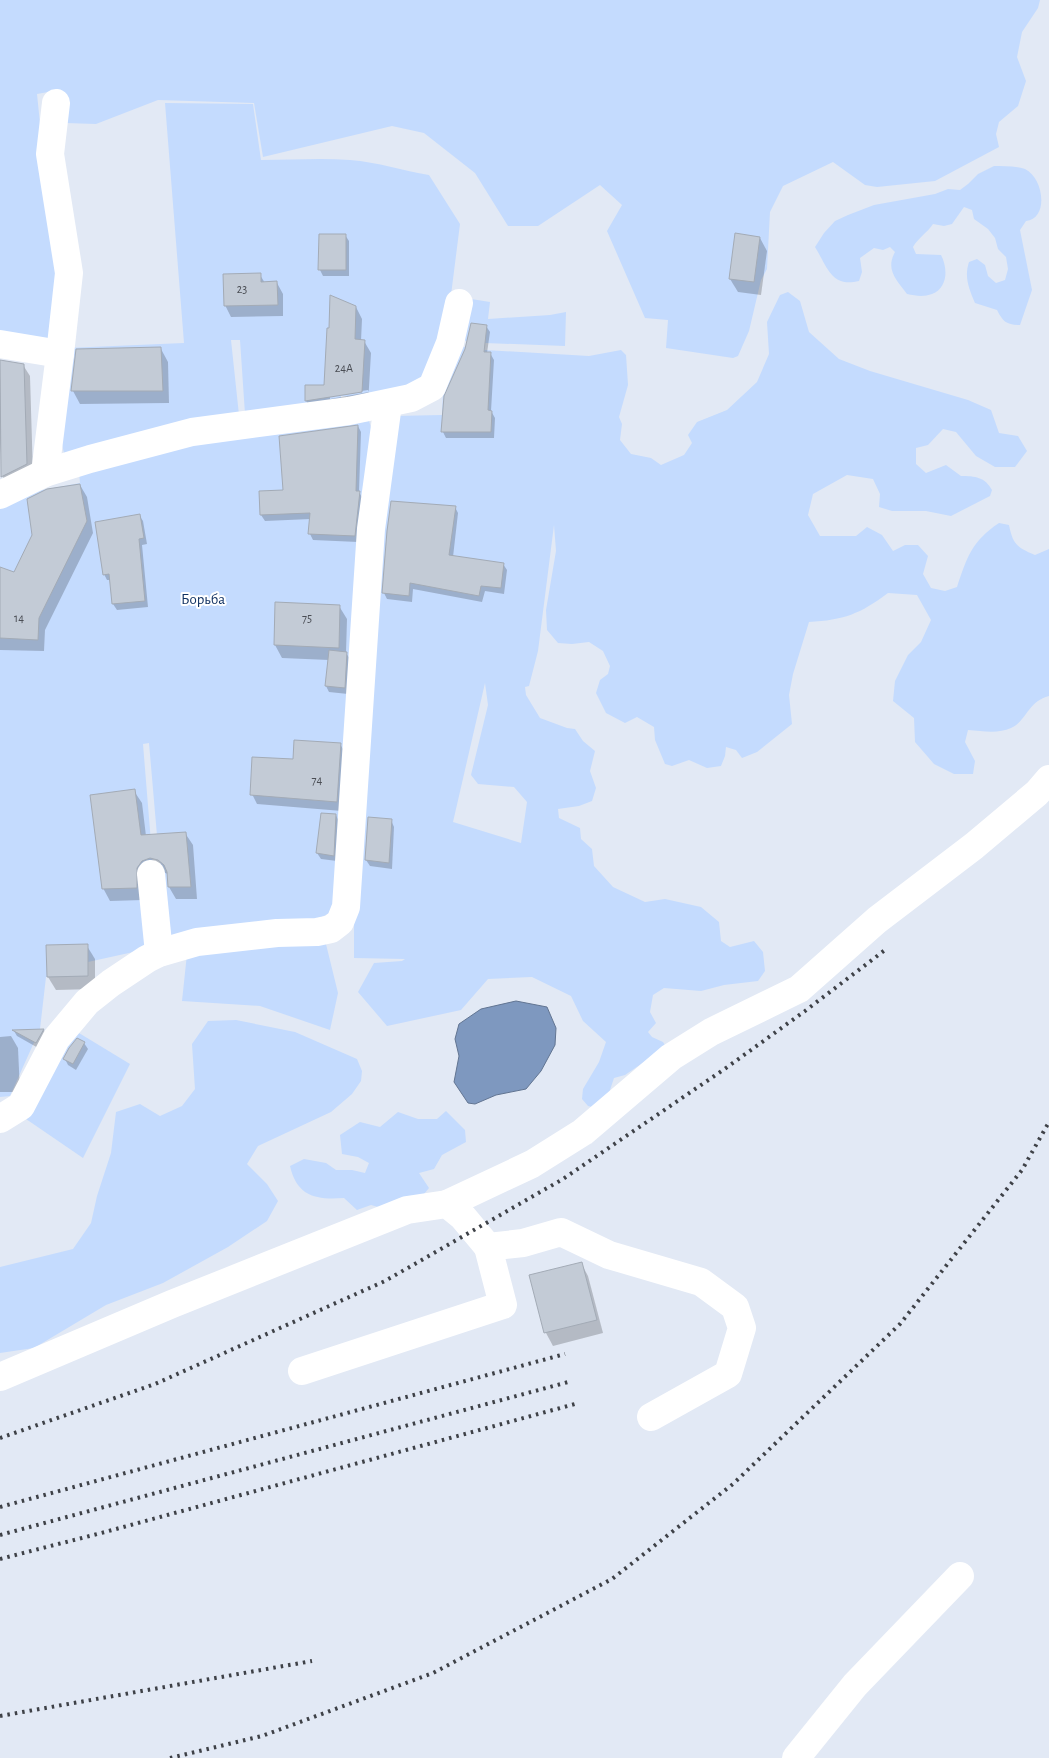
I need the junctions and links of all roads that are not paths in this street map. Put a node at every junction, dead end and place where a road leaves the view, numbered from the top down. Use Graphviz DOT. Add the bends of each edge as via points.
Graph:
graph roads {
  1 [pos="56,103"];
  2 [pos="459,303"];
  3 [pos="0,344"];
  4 [pos="60,354"];
  5 [pos="388,404"];
  6 [pos="45,473"];
  7 [pos="0,495"];
  8 [pos="1049,779"];
  9 [pos="151,874"];
  10 [pos="159,952"];
  11 [pos="0,1119"];
  12 [pos="447,1204"];
  13 [pos="488,1247"];
  14 [pos="302,1371"];
  15 [pos="0,1377"];
  16 [pos="651,1417"];
  17 [pos="960,1576"];
  18 [pos="796,1758"];
  1 -- 4 [label="street" via="50,154 69,273"];
  2 -- 5 [label="street" via="450,343 432,387 411,398"];
  3 -- 4 [label="street"];
  4 -- 6 [label="street"];
  5 -- 6 [label="street" via="192,432"];
  5 -- 10 [label="street" via="371,529 346,907 340,922 332,930 198,942"];
  6 -- 7 [label="street"];
  8 -- 12 [label="street" via="974,846 877,920 799,989 711,1032 671,1057 583,1132 532,1164"];
  9 -- 10 [label="street"];
  10 -- 11 [label="street" via="87,1002 56,1040 21,1106"];
  12 -- 13 [label="street" via="463,1217"];
  12 -- 15 [label="street" via="407,1210"];
  13 -- 14 [label="street" via="503,1305"];
  13 -- 16 [label="street" via="523,1243 561,1232 609,1256 701,1282 735,1307 742,1328 728,1374"];
  17 -- 18 [label="street" via="855,1685"];
}
